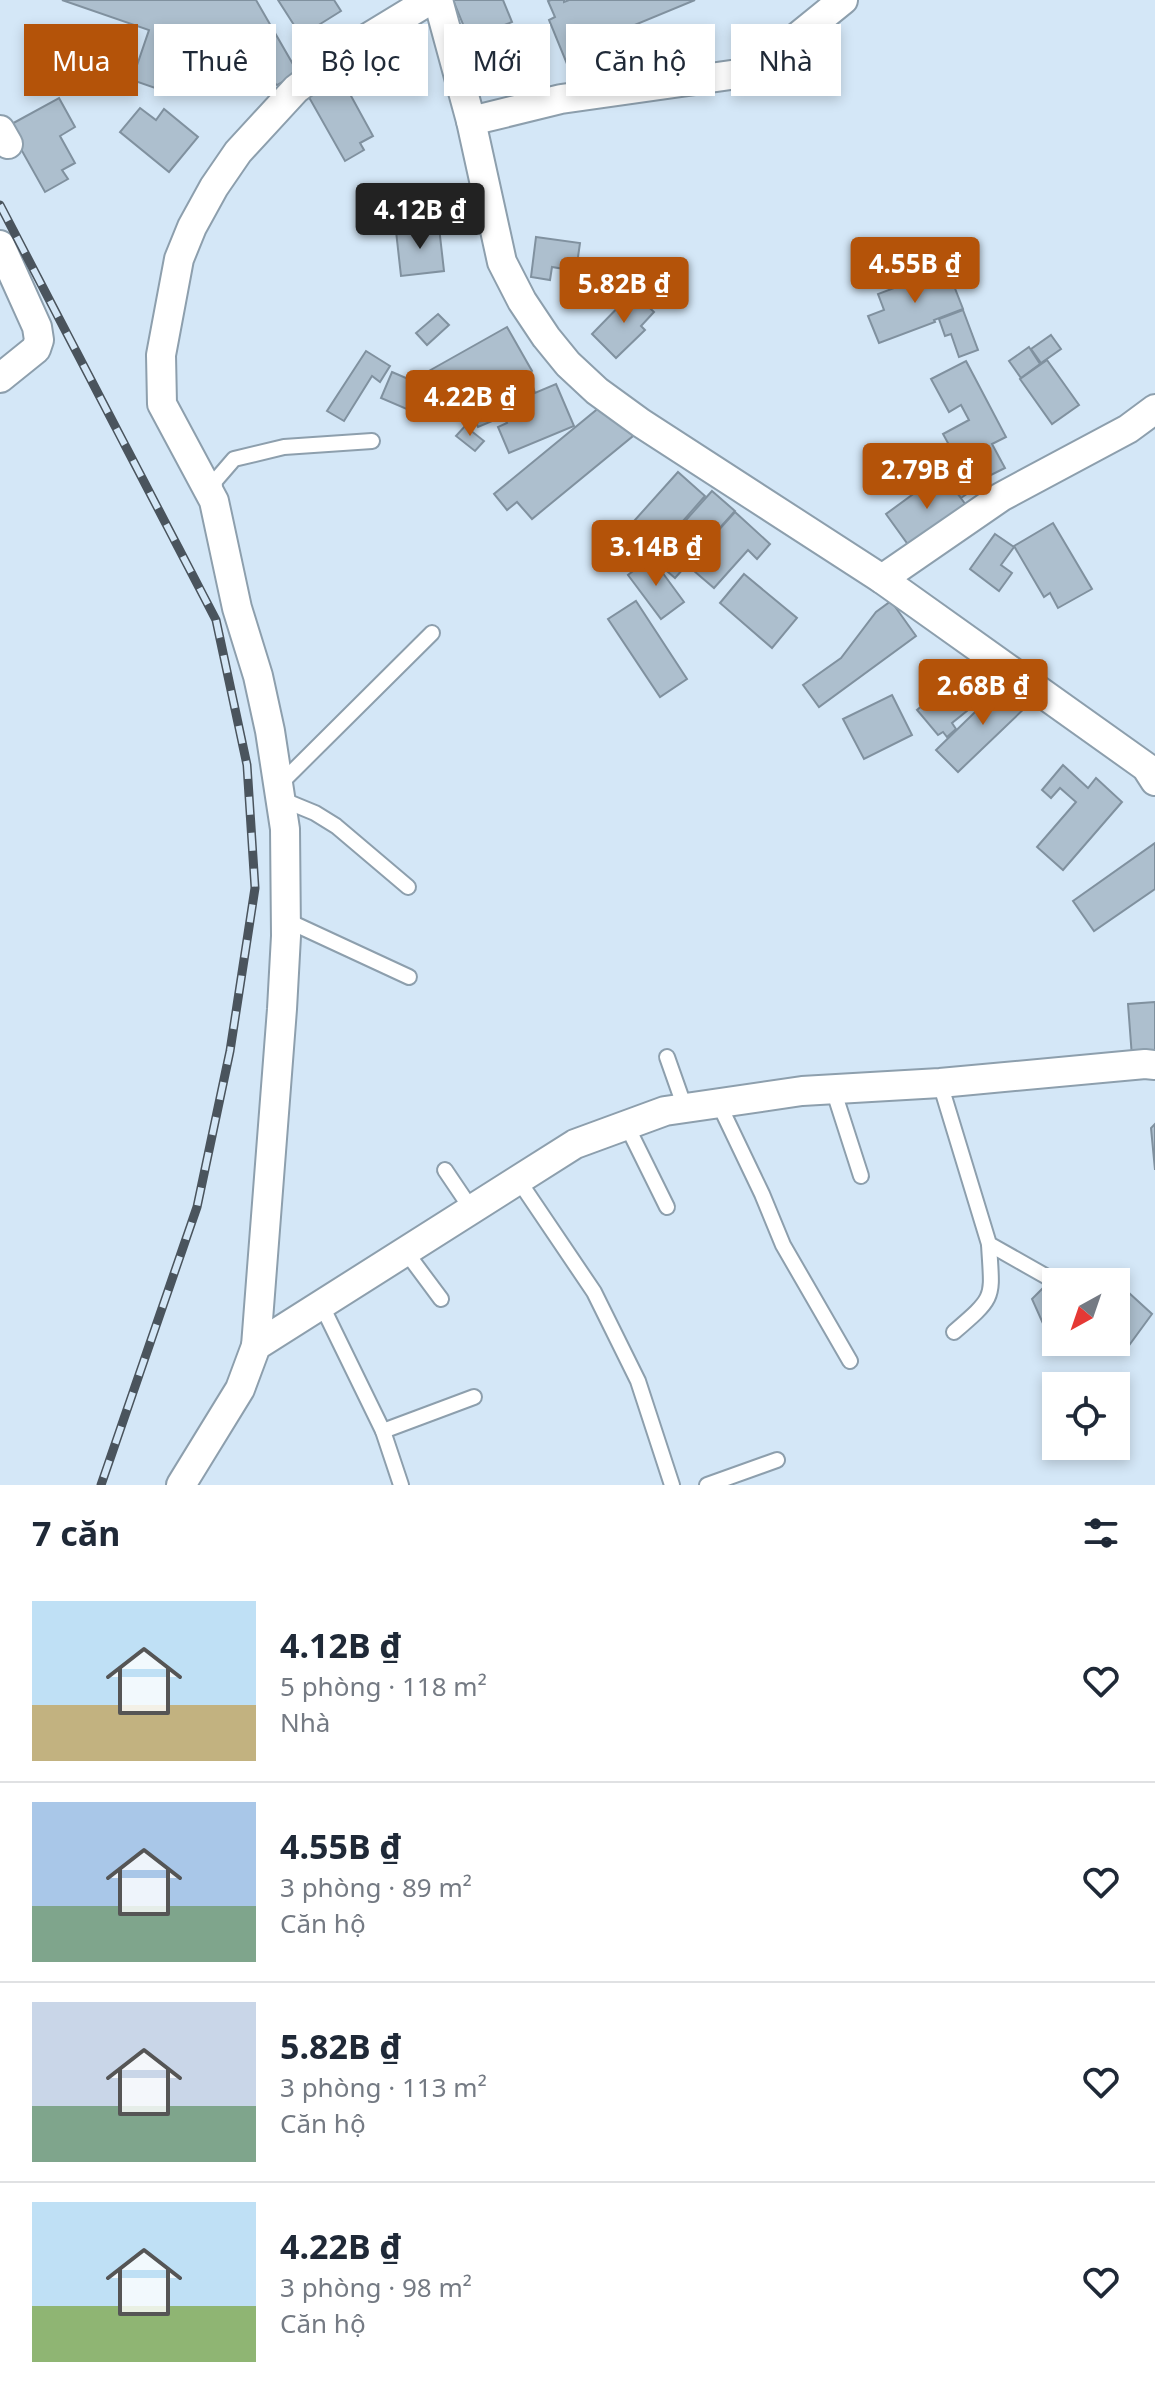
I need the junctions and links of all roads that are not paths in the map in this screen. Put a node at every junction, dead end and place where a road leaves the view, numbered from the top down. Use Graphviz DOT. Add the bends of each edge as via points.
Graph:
graph roads {
  1 [pos="430,0"];
  2 [pos="438,0"];
  3 [pos="843,0"];
  4 [pos="471,121"];
  5 [pos="0,245"];
  6 [pos="0,378"];
  7 [pos="1155,409"];
  8 [pos="372,441"];
  9 [pos="214,501"];
  10 [pos="882,579"];
  11 [pos="432,633"];
  12 [pos="1155,781"];
  13 [pos="280,792"];
  14 [pos="408,887"];
  15 [pos="286,920"];
  16 [pos="409,977"];
  17 [pos="667,1057"];
  18 [pos="1155,1065"];
  19 [pos="940,1083"];
  20 [pos="833,1089"];
  21 [pos="718,1102"];
  22 [pos="685,1108"];
  23 [pos="626,1124"];
  24 [pos="445,1170"];
  25 [pos="861,1176"];
  26 [pos="519,1181"];
  27 [pos="667,1207"];
  28 [pos="472,1210"];
  29 [pos="989,1244"];
  30 [pos="406,1252"];
  31 [pos="1042,1274"];
  32 [pos="441,1299"];
  33 [pos="322,1306"];
  34 [pos="954,1332"];
  35 [pos="256,1346"];
  36 [pos="850,1361"];
  37 [pos="474,1397"];
  38 [pos="383,1431"];
  39 [pos="777,1460"];
  40 [pos="181,1485"];
  41 [pos="401,1485"];
  42 [pos="672,1485"];
  43 [pos="707,1485"];
  1 -- 9 [label="street" via="296,89 238,152 192,227 179,259 161,355 162,404"];
  2 -- 4 [label="street"];
  3 -- 4 [label="street" via="790,43 738,74 561,99"];
  4 -- 10 [label="street" via="502,262 522,301 568,364 641,423"];
  5 -- 6 [label="street" via="39,340 36,349"];
  7 -- 10 [label="street" via="1001,497"];
  8 -- 9 [label="lane" via="284,447 234,459 215,481"];
  9 -- 13 [label="street" via="261,690"];
  10 -- 12 [label="street" via="1146,767"];
  11 -- 13 [label="lane"];
  13 -- 14 [label="lane" via="336,826"];
  13 -- 15 [label="street"];
  15 -- 16 [label="lane"];
  15 -- 35 [label="street"];
  17 -- 22 [label="lane"];
  18 -- 19 [label="street"];
  19 -- 20 [label="street"];
  19 -- 29 [label="lane"];
  20 -- 21 [label="street"];
  20 -- 25 [label="lane"];
  21 -- 22 [label="street"];
  21 -- 36 [label="lane" via="783,1245"];
  22 -- 23 [label="street"];
  23 -- 26 [label="street" via="575,1144"];
  23 -- 27 [label="lane"];
  24 -- 28 [label="lane"];
  26 -- 28 [label="street"];
  26 -- 42 [label="lane" via="594,1292 638,1381"];
  28 -- 30 [label="street"];
  29 -- 31 [label="lane"];
  29 -- 34 [label="lane" via="989,1298"];
  30 -- 32 [label="lane"];
  30 -- 33 [label="street"];
  33 -- 35 [label="street"];
  33 -- 38 [label="lane"];
  35 -- 40 [label="street" via="240,1389"];
  37 -- 38 [label="lane"];
  38 -- 41 [label="lane"];
  39 -- 43 [label="lane"];
}
